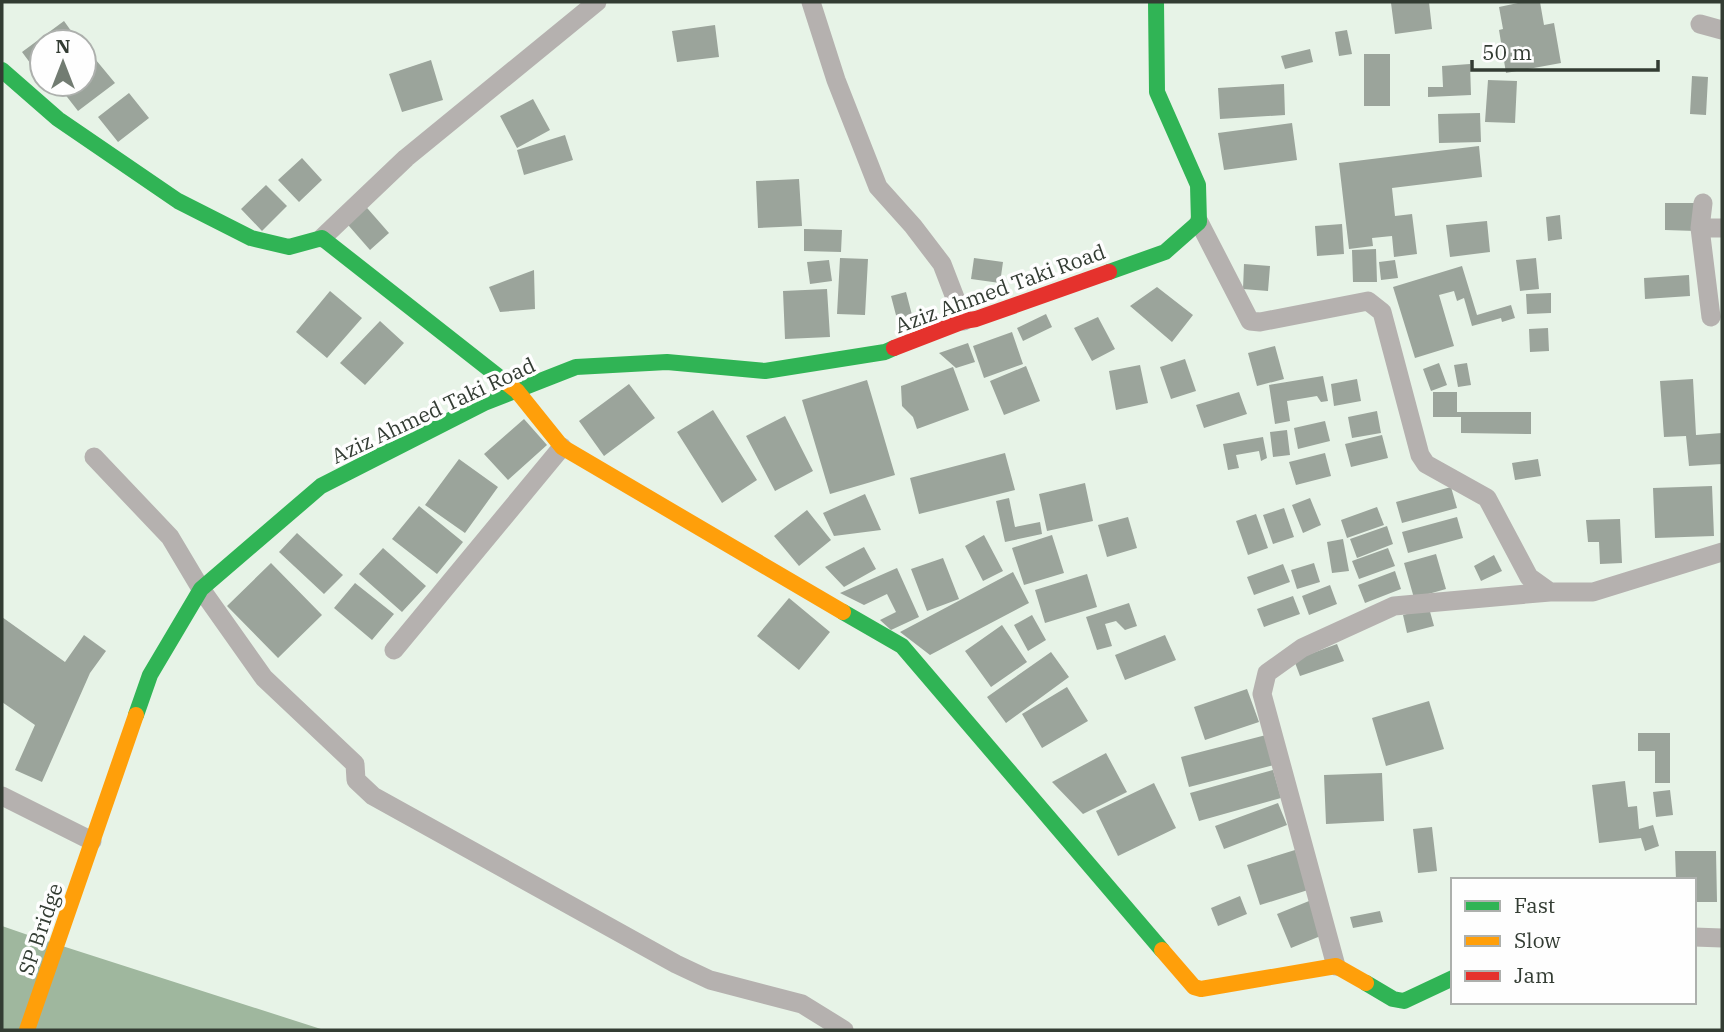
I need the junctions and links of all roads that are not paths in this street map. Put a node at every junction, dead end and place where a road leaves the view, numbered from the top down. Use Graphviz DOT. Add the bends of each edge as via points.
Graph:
graph roads {
  1 [pos="597,2"];
  2 [pos="811,2"];
  3 [pos="1156,2"];
  4 [pos="1700,24"];
  5 [pos="1722,30"];
  6 [pos="2,70"];
  7 [pos="1703,203"];
  8 [pos="1199,222"];
  9 [pos="1700,228"];
  10 [pos="1722,228"];
  11 [pos="323,238"];
  12 [pos="1711,317"];
  13 [pos="964,321"];
  14 [pos="517,391"];
  15 [pos="562,447"];
  16 [pos="94,457"];
  17 [pos="1722,552"];
  18 [pos="201,589"];
  19 [pos="1550,592"];
  20 [pos="394,650"];
  21 [pos="2,796"];
  22 [pos="92,841"];
  23 [pos="1696,937"];
  24 [pos="1722,938"];
  25 [pos="1336,966"];
  26 [pos="1451,979"];
  27 [pos="27,1030"];
  28 [pos="844,1030"];
  1 -- 11 [label="street" via="406,158"];
  2 -- 13 [label="street" via="835,80 878,187 942,264"];
  3 -- 8 [label="street" via="1157,92 1198,185"];
  4 -- 5 [label="street"];
  6 -- 11 [label="street" via="58,119 178,201 251,238 289,247"];
  7 -- 9 [label="street"];
  8 -- 13 [label="street, Aziz Ahmed Taki Road" via="1165,252"];
  8 -- 19 [label="street" via="1250,321 1368,301 1381,312 1420,455 1426,464 1487,498 1529,577"];
  9 -- 10 [label="street"];
  9 -- 12 [label="street"];
  11 -- 14 [label="street"];
  13 -- 14 [label="street, Aziz Ahmed Taki Road" via="885,352 765,371 667,362 576,367"];
  14 -- 15 [label="street"];
  14 -- 18 [label="street, Aziz Ahmed Taki Road" via="484,403 321,486"];
  15 -- 20 [label="street"];
  15 -- 25 [label="street" via="902,646 1194,987"];
  16 -- 18 [label="street" via="170,537"];
  17 -- 19 [label="street" via="1593,592"];
  18 -- 22 [label="street, Aziz Ahmed Taki Road" via="150,675"];
  18 -- 28 [label="street" via="264,678 355,764 356,780 373,796 676,964 710,980 802,1004"];
  19 -- 25 [label="street" via="1394,606 1302,648 1267,673 1262,694"];
  21 -- 22 [label="street"];
  22 -- 27 [label="street, SP Bridge"];
  23 -- 24 [label="street"];
  25 -- 26 [label="street" via="1404,1001"];
}
